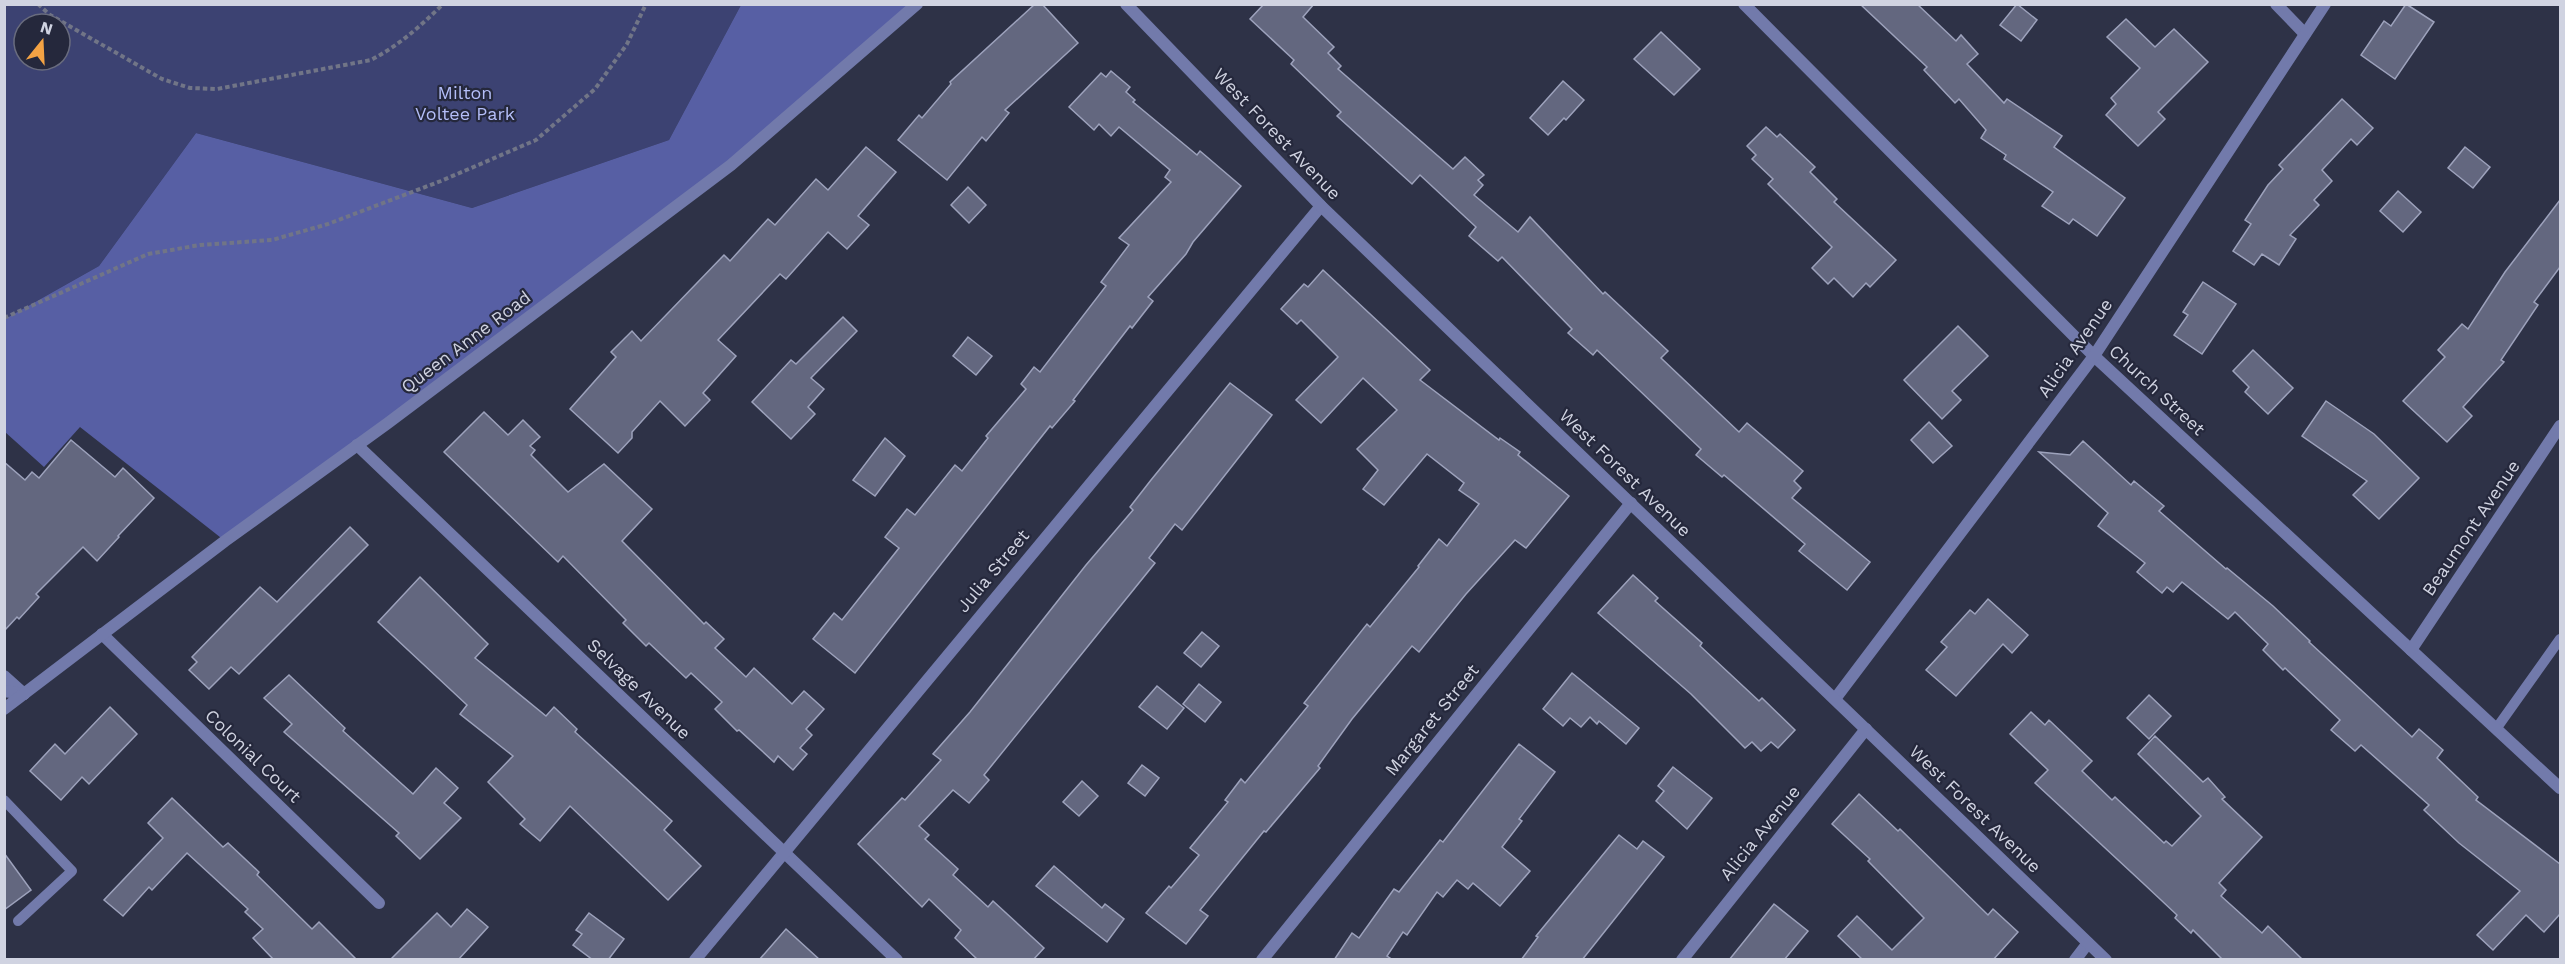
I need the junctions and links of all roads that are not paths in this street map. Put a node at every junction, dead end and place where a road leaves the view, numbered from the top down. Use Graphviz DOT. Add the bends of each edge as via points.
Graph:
graph roads {
  1 [pos="916,4"];
  2 [pos="1126,4"];
  3 [pos="1743,4"];
  4 [pos="2276,4"];
  5 [pos="2325,4"];
  6 [pos="2306,34"];
  7 [pos="1321,206"];
  8 [pos="2094,356"];
  9 [pos="2560,426"];
  10 [pos="357,445"];
  11 [pos="1631,503"];
  12 [pos="102,634"];
  13 [pos="2560,639"];
  14 [pos="2411,650"];
  15 [pos="4,676"];
  16 [pos="4,691"];
  17 [pos="24,694"];
  18 [pos="1835,699"];
  19 [pos="4,709"];
  20 [pos="1866,729"];
  21 [pos="2496,729"];
  22 [pos="2560,788"];
  23 [pos="4,800"];
  24 [pos="783,851"];
  25 [pos="379,903"];
  26 [pos="18,921"];
  27 [pos="2088,943"];
  28 [pos="695,960"];
  29 [pos="897,960"];
  30 [pos="1262,960"];
  31 [pos="1682,960"];
  32 [pos="2075,960"];
  33 [pos="2106,960"];
  1 -- 10 [label="street, Queen Anne Road" via="731,165"];
  2 -- 7 [label="street, West Forest Avenue"];
  3 -- 8 [label="street, Church Street"];
  4 -- 6 [label="street"];
  5 -- 6 [label="street, Alicia Avenue"];
  6 -- 8 [label="street, Alicia Avenue"];
  7 -- 11 [label="street, West Forest Avenue"];
  7 -- 24 [label="street, Julia Street"];
  8 -- 14 [label="street, Church Street"];
  8 -- 18 [label="street, Alicia Avenue"];
  9 -- 14 [label="street, Beaumont Avenue"];
  10 -- 12 [label="street, Queen Anne Road"];
  10 -- 24 [label="street, Selvage Avenue"];
  11 -- 18 [label="street, West Forest Avenue"];
  11 -- 30 [label="street, Margaret Street"];
  12 -- 17 [label="street, Queen Anne Road"];
  12 -- 25 [label="street, Colonial Court"];
  13 -- 21 [label="lane"];
  14 -- 21 [label="street, Church Street"];
  15 -- 17 [label="street"];
  16 -- 17 [label="street"];
  17 -- 19 [label="street, Queen Anne Road"];
  18 -- 20 [label="street, West Forest Avenue"];
  20 -- 27 [label="street, West Forest Avenue"];
  20 -- 31 [label="street, Alicia Avenue"];
  21 -- 22 [label="street, Church Street"];
  23 -- 26 [label="lane" via="72,871"];
  24 -- 28 [label="street, Julia Street"];
  24 -- 29 [label="street, Selvage Avenue"];
  27 -- 32 [label="street"];
  27 -- 33 [label="street, West Forest Avenue"];
}
